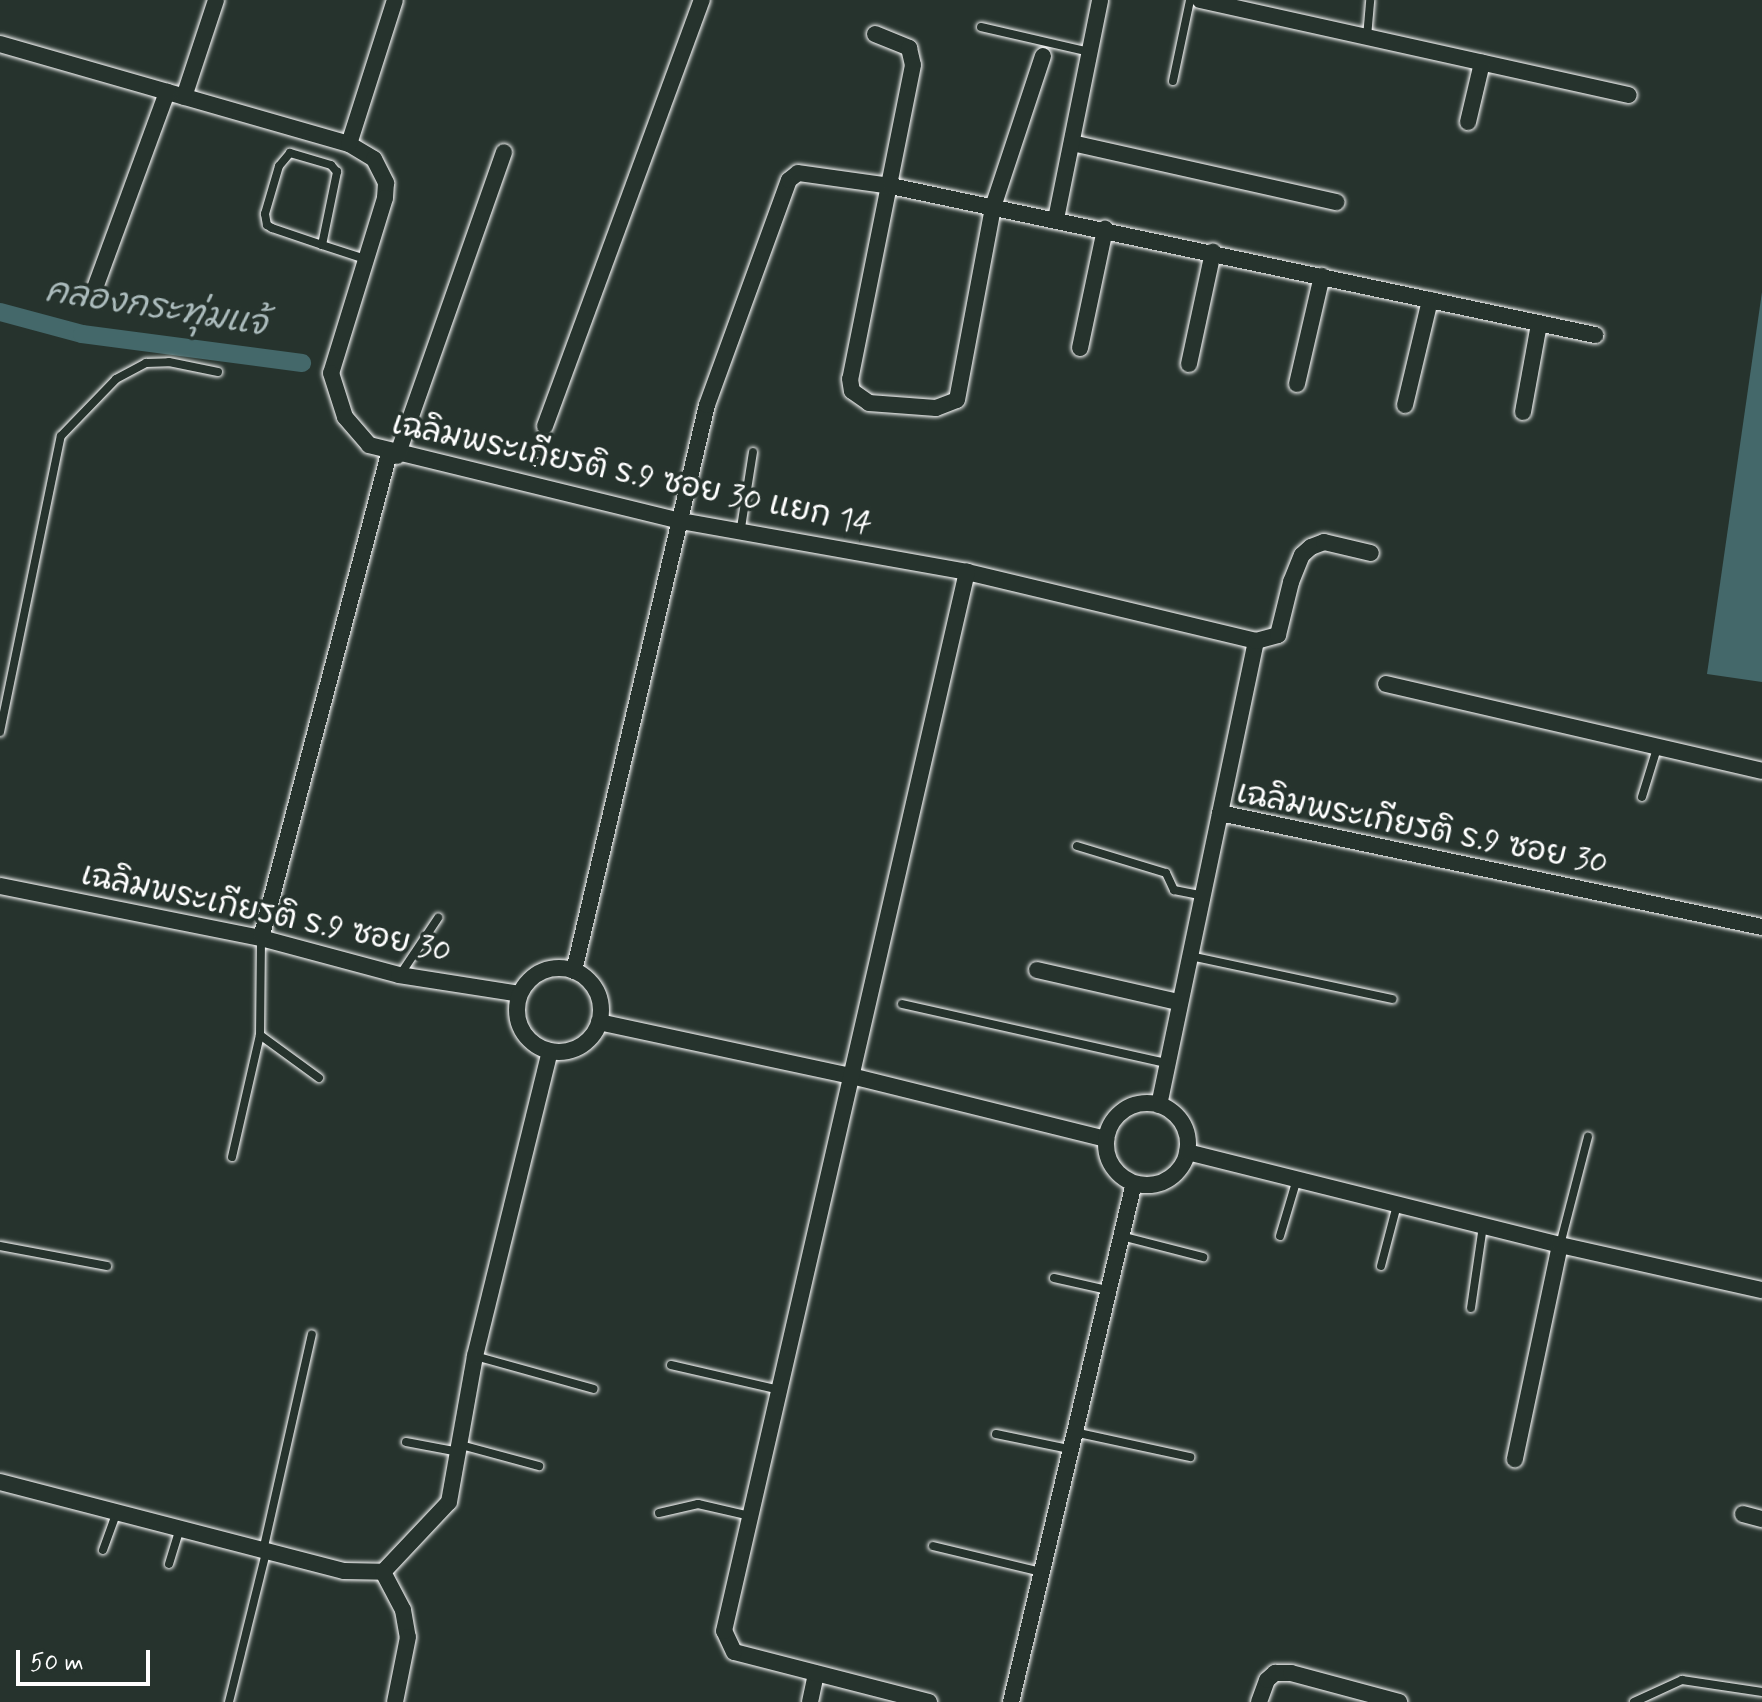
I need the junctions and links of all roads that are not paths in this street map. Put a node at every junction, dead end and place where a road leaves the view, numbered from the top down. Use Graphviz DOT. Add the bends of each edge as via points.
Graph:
graph roads {
  1 [pos="216,0"];
  2 [pos="395,0"];
  3 [pos="702,0"];
  4 [pos="1100,0"];
  5 [pos="1190,0"];
  6 [pos="1200,0"];
  7 [pos="1370,0"];
  8 [pos="981,27"];
  9 [pos="875,34"];
  10 [pos="1367,37"];
  11 [pos="0,44"];
  12 [pos="1089,52"];
  13 [pos="1043,56"];
  14 [pos="1482,63"];
  15 [pos="1173,81"];
  16 [pos="167,92"];
  17 [pos="1629,95"];
  18 [pos="184,97"];
  19 [pos="1468,122"];
  20 [pos="1072,143"];
  21 [pos="349,144"];
  22 [pos="504,152"];
  23 [pos="891,186"];
  24 [pos="1336,202"];
  25 [pos="993,207"];
  26 [pos="1056,219"];
  27 [pos="1105,229"];
  28 [pos="322,245"];
  29 [pos="1213,252"];
  30 [pos="365,259"];
  31 [pos="1322,276"];
  32 [pos="95,288"];
  33 [pos="1430,300"];
  34 [pos="1539,324"];
  35 [pos="1595,335"];
  36 [pos="1080,348"];
  37 [pos="1189,364"];
  38 [pos="218,372"];
  39 [pos="1297,384"];
  40 [pos="1405,405"];
  41 [pos="1523,412"];
  42 [pos="545,426"];
  43 [pos="753,452"];
  44 [pos="393,455"];
  45 [pos="681,521"];
  46 [pos="740,534"];
  47 [pos="1371,553"];
  48 [pos="967,572"];
  49 [pos="1256,641"];
  50 [pos="1386,684"];
  51 [pos="0,732"];
  52 [pos="1658,745"];
  53 [pos="1762,771"];
  54 [pos="1642,797"];
  55 [pos="1220,813"];
  56 [pos="1077,846"];
  57 [pos="0,886"];
  58 [pos="1200,895"];
  59 [pos="438,918"];
  60 [pos="1762,927"];
  61 [pos="261,938"];
  62 [pos="1188,955"];
  63 [pos="1037,970"];
  64 [pos="574,971"];
  65 [pos="399,975"];
  66 [pos="520,994"];
  67 [pos="1392,999"];
  68 [pos="1178,1002"];
  69 [pos="902,1004"];
  70 [pos="599,1022"];
  71 [pos="260,1035"];
  72 [pos="550,1051"];
  73 [pos="1166,1063"];
  74 [pos="851,1076"];
  75 [pos="319,1078"];
  76 [pos="1159,1105"];
  77 [pos="1588,1137"];
  78 [pos="1106,1139"];
  79 [pos="1187,1152"];
  80 [pos="232,1157"];
  81 [pos="1297,1179"];
  82 [pos="1134,1183"];
  83 [pos="1397,1205"];
  84 [pos="1483,1226"];
  85 [pos="1121,1236"];
  86 [pos="1280,1236"];
  87 [pos="1560,1245"];
  88 [pos="0,1246"];
  89 [pos="1203,1257"];
  90 [pos="107,1266"];
  91 [pos="1381,1266"];
  92 [pos="1054,1278"];
  93 [pos="1107,1290"];
  94 [pos="1762,1290"];
  95 [pos="1471,1308"];
  96 [pos="312,1334"];
  97 [pos="475,1356"];
  98 [pos="671,1365"];
  99 [pos="594,1389"];
  100 [pos="779,1390"];
  101 [pos="1073,1432"];
  102 [pos="996,1434"];
  103 [pos="406,1442"];
  104 [pos="460,1449"];
  105 [pos="1069,1449"];
  106 [pos="1190,1457"];
  107 [pos="1515,1459"];
  108 [pos="539,1466"];
  109 [pos="0,1482"];
  110 [pos="659,1513"];
  111 [pos="1743,1514"];
  112 [pos="116,1515"];
  113 [pos="750,1516"];
  114 [pos="1762,1519"];
  115 [pos="179,1531"];
  116 [pos="933,1546"];
  117 [pos="103,1550"];
  118 [pos="264,1552"];
  119 [pos="169,1564"];
  120 [pos="383,1572"];
  121 [pos="1042,1572"];
  122 [pos="816,1674"];
  123 [pos="1762,1692"];
  124 [pos="1357,1696"];
  125 [pos="229,1702"];
  126 [pos="395,1702"];
  127 [pos="810,1702"];
  128 [pos="929,1702"];
  129 [pos="1011,1702"];
  130 [pos="1259,1702"];
  131 [pos="1399,1702"];
  132 [pos="1634,1702"];
  1 -- 18 [label="street"];
  2 -- 21 [label="street"];
  3 -- 42 [label="street"];
  4 -- 12 [label="street"];
  5 -- 15 [label="lane"];
  6 -- 10 [label="street"];
  7 -- 10 [label="lane"];
  8 -- 12 [label="lane"];
  9 -- 23 [label="street" via="909,48 913,65"];
  10 -- 14 [label="street"];
  11 -- 16 [label="street, เฉลิมพระเกียรติ ร.9 ซอย 30 แยก 14"];
  12 -- 20 [label="street"];
  13 -- 25 [label="street"];
  14 -- 17 [label="street"];
  14 -- 19 [label="street"];
  16 -- 18 [label="street, เฉลิมพระเกียรติ ร.9 ซอย 30 แยก 14"];
  16 -- 32 [label="street"];
  18 -- 21 [label="street, เฉลิมพระเกียรติ ร.9 ซอย 30 แยก 14"];
  20 -- 24 [label="street"];
  20 -- 26 [label="street"];
  21 -- 30 [label="street, เฉลิมพระเกียรติ ร.9 ซอย 30 แยก 14" via="374,159 386,183"];
  22 -- 44 [label="street"];
  23 -- 25 [label="street"];
  23 -- 25 [label="street" via="850,379 852,391 869,403 936,408 957,400"];
  23 -- 45 [label="street" via="806,171 789,180 707,405"];
  25 -- 26 [label="street"];
  26 -- 27 [label="street"];
  27 -- 29 [label="street"];
  27 -- 36 [label="street"];
  28 -- 28 [label="lane" via="337,172 331,165 290,153 279,166 264,220 272,228"];
  28 -- 30 [label="lane"];
  29 -- 31 [label="street"];
  29 -- 37 [label="street"];
  30 -- 44 [label="street, เฉลิมพระเกียรติ ร.9 ซอย 30 แยก 14" via="331,373 335,395 358,437"];
  31 -- 33 [label="street"];
  31 -- 39 [label="street"];
  33 -- 34 [label="street"];
  33 -- 40 [label="street"];
  34 -- 35 [label="street"];
  34 -- 41 [label="street"];
  38 -- 51 [label="lane" via="146,363 116,379 61,436"];
  43 -- 46 [label="lane"];
  44 -- 45 [label="street, เฉลิมพระเกียรติ ร.9 ซอย 30 แยก 14"];
  44 -- 61 [label="street"];
  45 -- 46 [label="street, เฉลิมพระเกียรติ ร.9 ซอย 30 แยก 14"];
  45 -- 64 [label="street"];
  46 -- 48 [label="street, เฉลิมพระเกียรติ ร.9 ซอย 30 แยก 14"];
  47 -- 49 [label="street" via="1324,542 1311,547 1291,582 1278,635"];
  48 -- 49 [label="street, เฉลิมพระเกียรติ ร.9 ซอย 30 แยก 14"];
  48 -- 74 [label="street"];
  49 -- 55 [label="street"];
  50 -- 52 [label="street"];
  52 -- 53 [label="street"];
  52 -- 54 [label="lane"];
  55 -- 58 [label="street, เฉลิมพระเกียรติ ร.9 ซอย 30"];
  55 -- 60 [label="street, เฉลิมพระเกียรติ ร.9 ซอย 30"];
  56 -- 58 [label="lane" via="1166,873 1174,890"];
  57 -- 61 [label="street, เฉลิมพระเกียรติ ร.9 ซอย 30"];
  58 -- 62 [label="street, เฉลิมพระเกียรติ ร.9 ซอย 30"];
  59 -- 65 [label="lane"];
  61 -- 65 [label="street, เฉลิมพระเกียรติ ร.9 ซอย 30"];
  61 -- 71 [label="lane"];
  62 -- 67 [label="lane"];
  62 -- 68 [label="street, เฉลิมพระเกียรติ ร.9 ซอย 30"];
  63 -- 68 [label="street"];
  64 -- 66 [label="street" via="545,970"];
  64 -- 70 [label="street" via="594,986"];
  65 -- 66 [label="street, เฉลิมพระเกียรติ ร.9 ซอย 30"];
  66 -- 72 [label="street" via="520,1027 527,1039"];
  68 -- 73 [label="street, เฉลิมพระเกียรติ ร.9 ซอย 30"];
  69 -- 73 [label="lane"];
  70 -- 72 [label="street" via="575,1049"];
  70 -- 74 [label="street"];
  71 -- 75 [label="lane"];
  71 -- 80 [label="lane"];
  72 -- 97 [label="street"];
  73 -- 76 [label="street, เฉลิมพระเกียรติ ร.9 ซอย 30"];
  74 -- 78 [label="street"];
  74 -- 100 [label="street"];
  76 -- 78 [label="street" via="1124,1110"];
  76 -- 79 [label="street" via="1182,1123"];
  77 -- 87 [label="lane"];
  78 -- 82 [label="street" via="1112,1166"];
  79 -- 81 [label="street"];
  79 -- 82 [label="street" via="1173,1176"];
  81 -- 83 [label="street"];
  81 -- 86 [label="lane"];
  82 -- 85 [label="street"];
  83 -- 84 [label="street"];
  83 -- 91 [label="lane"];
  84 -- 87 [label="street"];
  84 -- 95 [label="lane"];
  85 -- 89 [label="lane"];
  85 -- 93 [label="street"];
  87 -- 94 [label="street"];
  87 -- 107 [label="street"];
  88 -- 90 [label="lane"];
  92 -- 93 [label="lane"];
  93 -- 101 [label="street"];
  96 -- 118 [label="lane"];
  97 -- 99 [label="lane"];
  97 -- 104 [label="street"];
  98 -- 100 [label="lane"];
  100 -- 113 [label="street"];
  101 -- 105 [label="street"];
  101 -- 106 [label="lane"];
  102 -- 105 [label="lane"];
  103 -- 104 [label="lane"];
  104 -- 108 [label="lane"];
  104 -- 120 [label="street" via="441,1517"];
  105 -- 121 [label="street"];
  109 -- 112 [label="street"];
  110 -- 113 [label="lane" via="698,1504"];
  111 -- 114 [label="street"];
  112 -- 115 [label="street"];
  112 -- 117 [label="lane"];
  113 -- 122 [label="street" via="724,1631 726,1643 734,1652"];
  115 -- 118 [label="street"];
  115 -- 119 [label="lane"];
  116 -- 121 [label="lane"];
  118 -- 120 [label="street" via="344,1571"];
  118 -- 125 [label="lane"];
  120 -- 126 [label="street" via="403,1610 408,1637"];
  121 -- 129 [label="street"];
  122 -- 127 [label="street"];
  122 -- 128 [label="street"];
  123 -- 132 [label="lane" via="1682,1680"];
  124 -- 130 [label="street" via="1275,1673"];
  124 -- 131 [label="street"];
}
